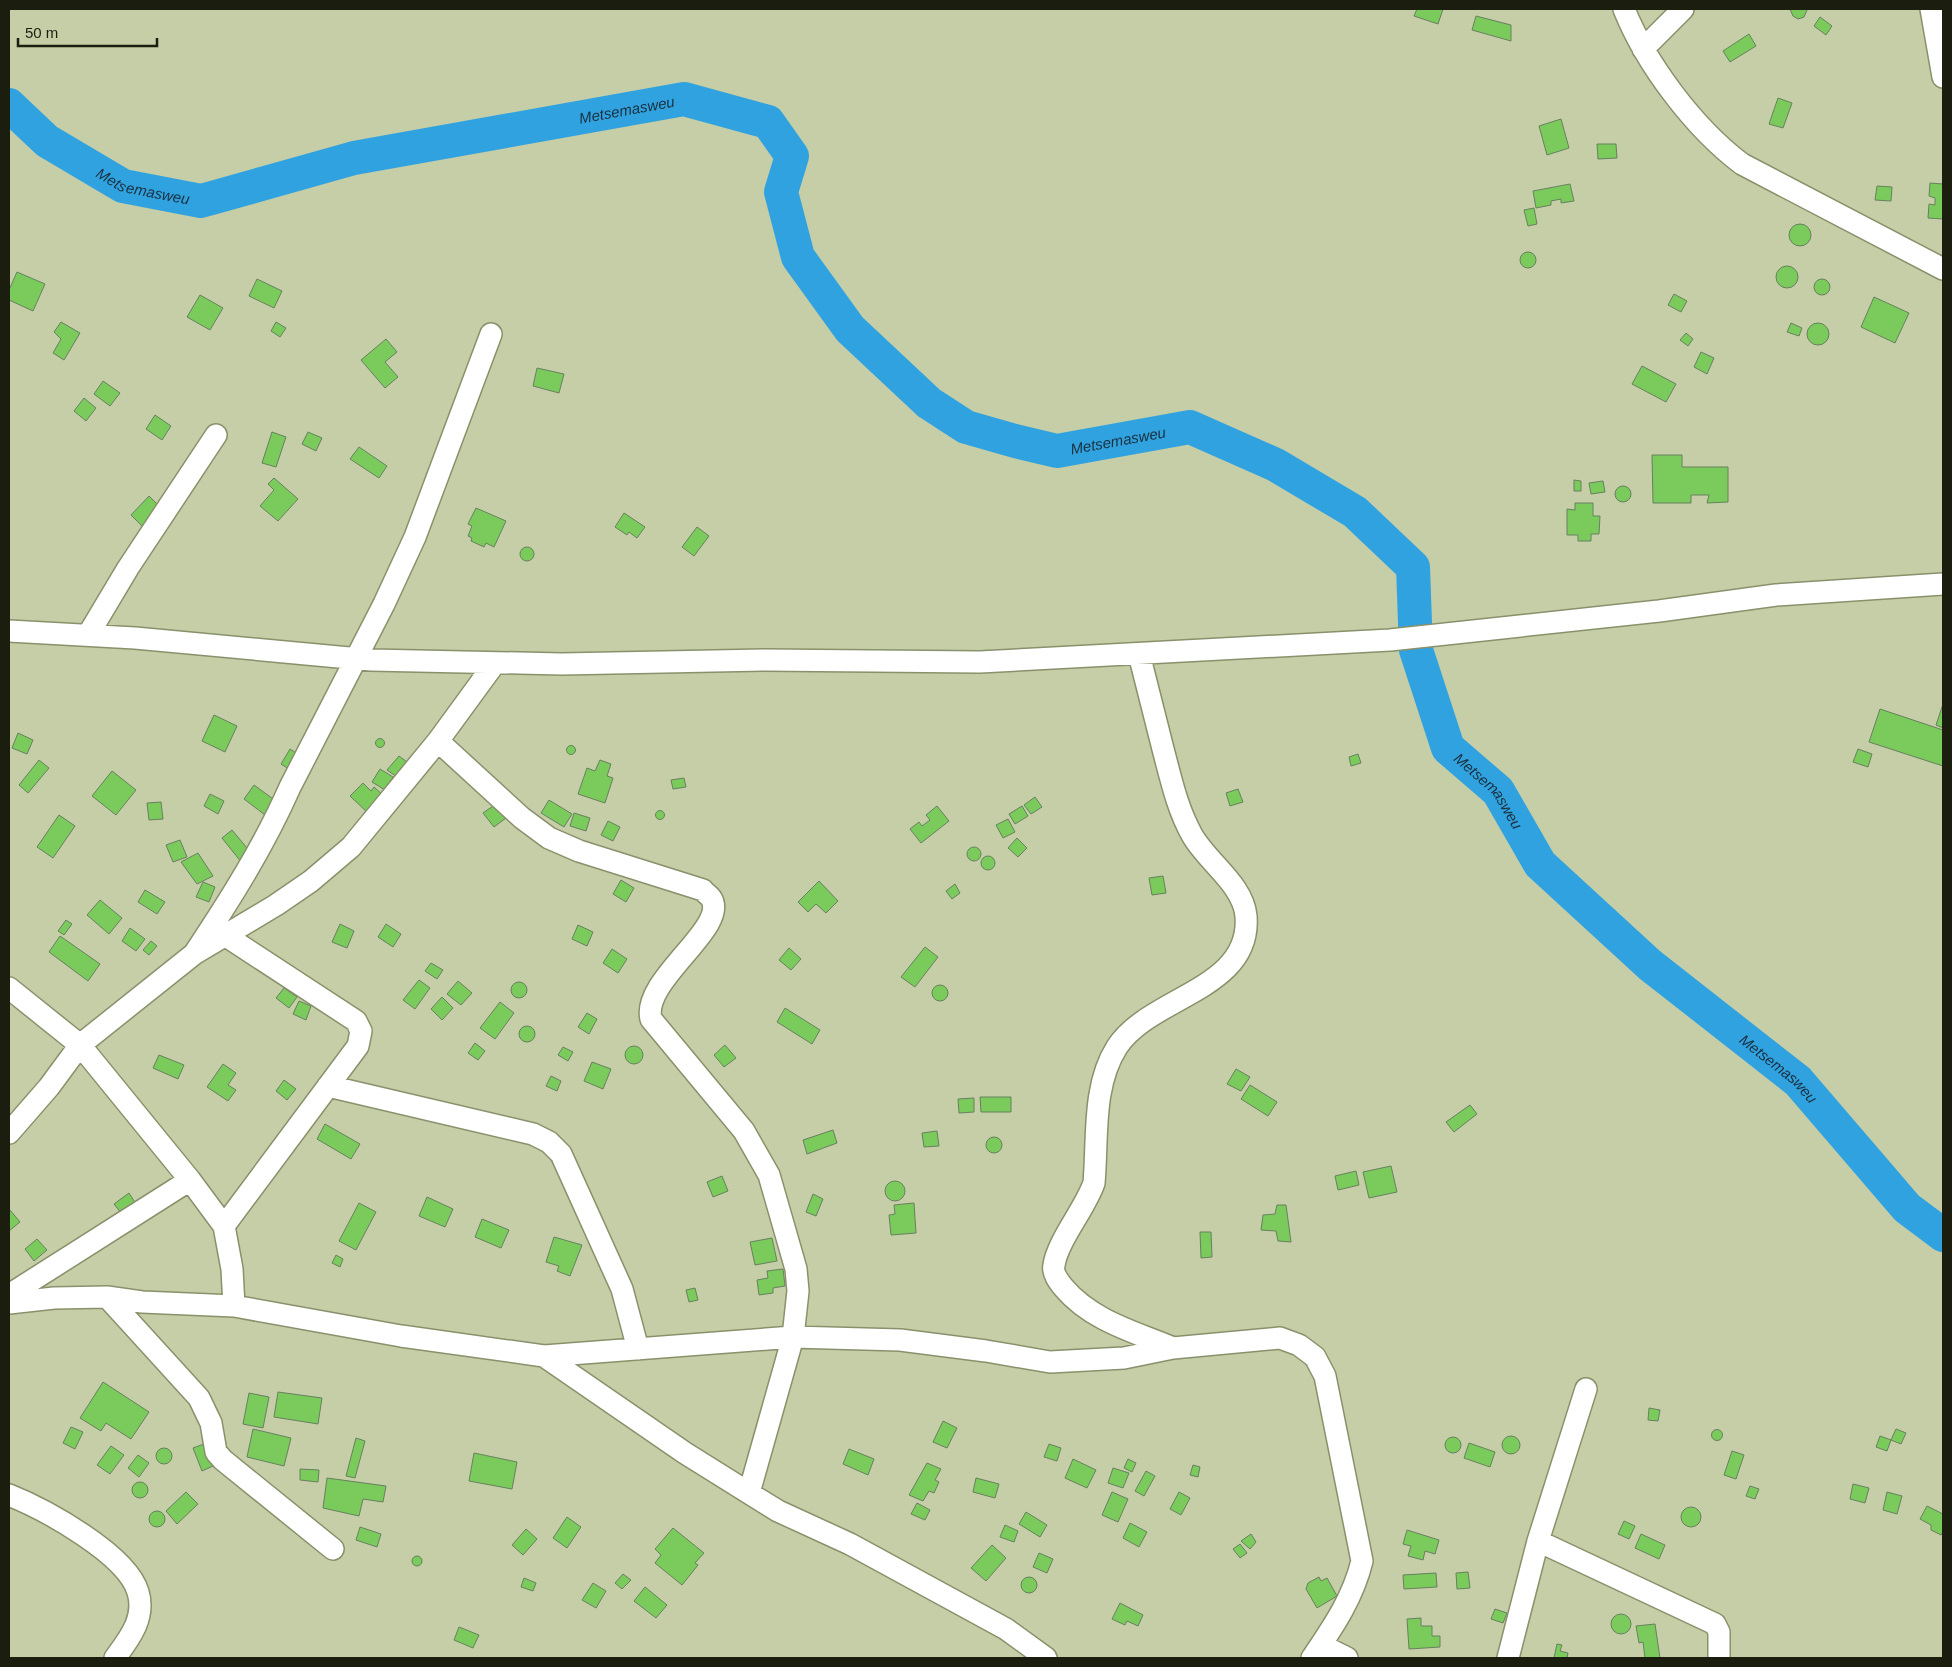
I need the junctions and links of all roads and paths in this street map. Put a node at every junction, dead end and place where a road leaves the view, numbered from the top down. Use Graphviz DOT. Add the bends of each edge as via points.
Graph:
graph roads {
  1 [pos="1624,9"];
  2 [pos="1683,9"];
  3 [pos="1931,9"];
  4 [pos="1643,49"];
  5 [pos="1943,77"];
  6 [pos="1943,268"];
  7 [pos="492,334"];
  8 [pos="216,435"];
  9 [pos="1943,584"];
  10 [pos="9,631"];
  11 [pos="88,635"];
  12 [pos="1139,654"];
  13 [pos="355,659"];
  14 [pos="494,663"];
  15 [pos="438,740"];
  16 [pos="226,936"];
  17 [pos="194,954"];
  18 [pos="9,988"];
  19 [pos="80,1044"];
  20 [pos="328,1086"];
  21 [pos="9,1133"];
  22 [pos="190,1180"];
  23 [pos="224,1226"];
  24 [pos="9,1295"];
  25 [pos="107,1296"];
  26 [pos="9,1303"];
  27 [pos="234,1306"];
  28 [pos="793,1336"];
  29 [pos="1173,1348"];
  30 [pos="638,1349"];
  31 [pos="544,1356"];
  32 [pos="1586,1389"];
  33 [pos="749,1493"];
  34 [pos="9,1494"];
  35 [pos="1538,1541"];
  36 [pos="333,1549"];
  37 [pos="1316,1652"];
  38 [pos="115,1658"];
  39 [pos="1046,1658"];
  40 [pos="1347,1658"];
  41 [pos="1508,1658"];
  42 [pos="1719,1658"];
  1 -- 4 [label="street"];
  2 -- 4 [label="street"];
  3 -- 5 [label="street"];
  4 -- 6 [label="street" via="1680,102 1719,148 1742,164"];
  7 -- 13 [label="street" via="415,537"];
  8 -- 11 [label="street"];
  9 -- 12 [label="street" via="1776,594 1659,611 1390,640"];
  10 -- 11 [label="street"];
  11 -- 13 [label="street"];
  12 -- 14 [label="street" via="971,662"];
  12 -- 29 [label="street" via="1177,802 1193,836 1237,892 1246,915 1245,932 1240,952 1227,969 1145,1018 1118,1046 1103,1077 1094,1183 1053,1267 1057,1280 1076,1302 1103,1320"];
  13 -- 14 [label="street"];
  13 -- 17 [label="street" via="277,817 229,902"];
  14 -- 15 [label="street"];
  15 -- 16 [label="street" via="351,847 311,881"];
  15 -- 28 [label="street" via="522,818 549,838 579,851 702,890 712,899 714,912 706,927 660,984 649,1009 651,1019 744,1131 769,1175 796,1269 798,1291"];
  16 -- 17 [label="street"];
  16 -- 20 [label="street" via="356,1021 361,1031 358,1046"];
  17 -- 19 [label="street"];
  18 -- 19 [label="street"];
  19 -- 21 [label="street" via="49,1087"];
  19 -- 22 [label="street"];
  20 -- 23 [label="street"];
  20 -- 30 [label="street" via="533,1134 549,1142 561,1154 622,1289"];
  22 -- 23 [label="street"];
  22 -- 24 [label="street"];
  23 -- 27 [label="street" via="232,1269"];
  25 -- 26 [label="street"];
  25 -- 27 [label="street" via="142,1302"];
  25 -- 36 [label="street" via="199,1398 211,1423 216,1452 223,1460"];
  27 -- 31 [label="street" via="401,1336"];
  28 -- 29 [label="street" via="900,1340 1050,1362 1124,1358"];
  28 -- 30 [label="street"];
  28 -- 33 [label="street"];
  29 -- 37 [label="street" via="1280,1338 1300,1345 1315,1357 1325,1376 1362,1561 1357,1584 1345,1608"];
  30 -- 31 [label="street"];
  31 -- 33 [label="street"];
  32 -- 35 [label="street"];
  33 -- 39 [label="street" via="998,1625"];
  34 -- 38 [label="street" via="52,1514 125,1570 138,1592 139,1616 136,1628"];
  35 -- 41 [label="street"];
  35 -- 42 [label="street" via="1715,1624 1719,1632"];
  37 -- 40 [label="street"];
}
